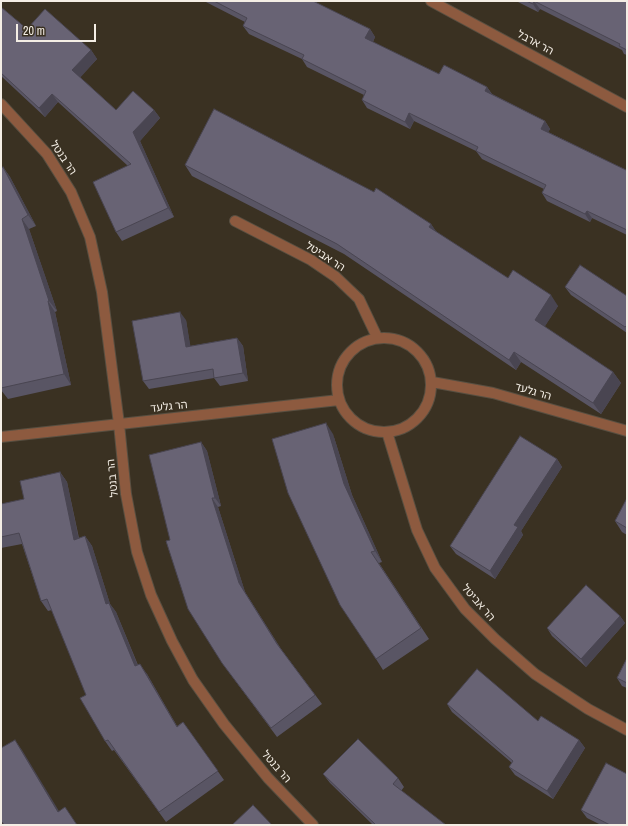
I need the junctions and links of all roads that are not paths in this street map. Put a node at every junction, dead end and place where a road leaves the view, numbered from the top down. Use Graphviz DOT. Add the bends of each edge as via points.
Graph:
graph roads {
  1 [pos="431,1"];
  2 [pos="1,104"];
  3 [pos="627,106"];
  4 [pos="235,221"];
  5 [pos="378,337"];
  6 [pos="432,382"];
  7 [pos="339,400"];
  8 [pos="119,424"];
  9 [pos="627,431"];
  10 [pos="387,432"];
  11 [pos="1,437"];
  12 [pos="627,730"];
  13 [pos="313,825"];
  1 -- 3 [label="street, הר ארבל"];
  2 -- 8 [label="street, הר בנטל" via="47,154 71,192 90,237 102,292"];
  4 -- 5 [label="street, הר אביטל" via="311,260 336,277 359,300"];
  5 -- 6 [label="street" via="403,342 418,351 427,365"];
  5 -- 7 [label="street" via="361,343 348,354 339,368 336,384"];
  6 -- 9 [label="street, הר גלעד" via="493,394"];
  6 -- 10 [label="street" via="426,408 402,429"];
  7 -- 8 [label="street, הר גלעד"];
  7 -- 10 [label="street" via="347,414 358,425 373,431"];
  8 -- 11 [label="street, הר גלעד"];
  8 -- 13 [label="street, הר בנטל" via="126,494 137,552 151,594 172,641 193,680 224,724 268,778"];
  10 -- 12 [label="street, הר אביטל" via="417,530 436,568 465,609 535,674 588,709"];
}
